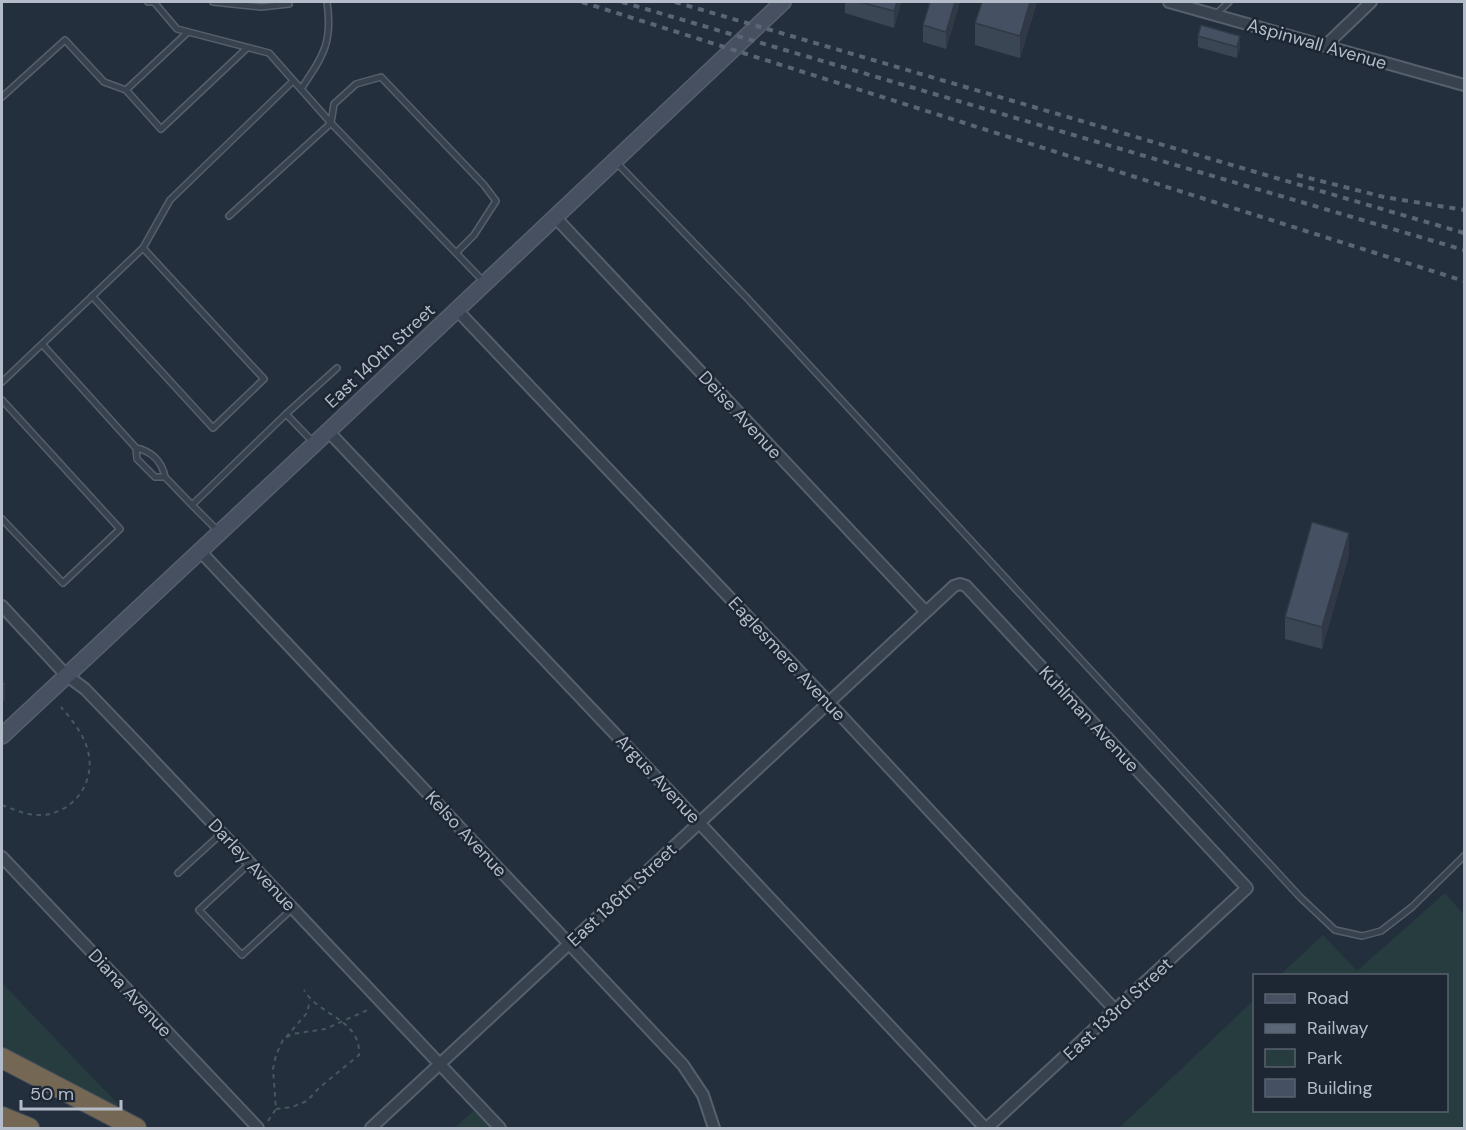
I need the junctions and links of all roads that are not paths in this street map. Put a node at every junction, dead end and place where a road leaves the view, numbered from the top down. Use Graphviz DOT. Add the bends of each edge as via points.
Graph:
graph roads {
  1 [pos="148,2"];
  2 [pos="155,2"];
  3 [pos="213,2"];
  4 [pos="327,2"];
  5 [pos="783,2"];
  6 [pos="1169,2"];
  7 [pos="1229,2"];
  8 [pos="1371,2"];
  9 [pos="290,4"];
  10 [pos="1216,15"];
  11 [pos="188,32"];
  12 [pos="1325,46"];
  13 [pos="247,48"];
  14 [pos="293,81"];
  15 [pos="1464,86"];
  16 [pos="301,89"];
  17 [pos="126,90"];
  18 [pos="2,97"];
  19 [pos="331,123"];
  20 [pos="615,161"];
  21 [pos="229,216"];
  22 [pos="555,217"];
  23 [pos="143,248"];
  24 [pos="456,253"];
  25 [pos="485,283"];
  26 [pos="92,296"];
  27 [pos="457,310"];
  28 [pos="42,344"];
  29 [pos="337,368"];
  30 [pos="2,382"];
  31 [pos="2,400"];
  32 [pos="286,414"];
  33 [pos="328,431"];
  34 [pos="315,444"];
  35 [pos="136,448"];
  36 [pos="165,477"];
  37 [pos="192,505"];
  38 [pos="2,519"];
  39 [pos="219,532"];
  40 [pos="200,551"];
  41 [pos="2,606"];
  42 [pos="926,612"];
  43 [pos="66,675"];
  44 [pos="828,702"];
  45 [pos="2,736"];
  46 [pos="699,822"];
  47 [pos="222,832"];
  48 [pos="1464,856"];
  49 [pos="2,857"];
  50 [pos="250,863"];
  51 [pos="178,873"];
  52 [pos="1247,888"];
  53 [pos="293,908"];
  54 [pos="569,944"];
  55 [pos="1116,1011"];
  56 [pos="2,1058"];
  57 [pos="440,1064"];
  58 [pos="2,1117"];
  59 [pos="29,1128"];
  60 [pos="136,1128"];
  61 [pos="258,1128"];
  62 [pos="371,1128"];
  63 [pos="500,1128"];
  64 [pos="714,1128"];
  65 [pos="986,1128"];
  1 -- 2 [label="lane"];
  2 -- 11 [label="lane" via="177,29"];
  3 -- 9 [label="lane" via="261,7"];
  4 -- 16 [label="lane" via="327,47"];
  5 -- 20 [label="street, East 140th Street"];
  6 -- 10 [label="street, Aspinwall Avenue"];
  7 -- 10 [label="lane"];
  8 -- 12 [label="street"];
  10 -- 12 [label="street, Aspinwall Avenue"];
  11 -- 13 [label="lane"];
  11 -- 17 [label="lane"];
  12 -- 15 [label="street, Aspinwall Avenue"];
  13 -- 14 [label="lane" via="269,54"];
  13 -- 17 [label="lane" via="161,129"];
  14 -- 16 [label="lane"];
  14 -- 23 [label="lane" via="170,200"];
  16 -- 19 [label="lane"];
  17 -- 18 [label="lane" via="105,82 65,40"];
  19 -- 21 [label="lane"];
  19 -- 24 [label="lane"];
  19 -- 24 [label="lane" via="334,104 356,84 381,77 496,201 474,235"];
  20 -- 22 [label="street, East 140th Street"];
  20 -- 48 [label="lane" via="1335,930 1362,936 1381,931"];
  22 -- 25 [label="street, East 140th Street"];
  22 -- 42 [label="street, Deise Avenue"];
  23 -- 26 [label="lane"];
  23 -- 26 [label="lane" via="264,379 213,428"];
  24 -- 25 [label="lane"];
  25 -- 27 [label="street, East 140th Street"];
  26 -- 28 [label="lane"];
  27 -- 33 [label="street, East 140th Street"];
  27 -- 44 [label="street, Eaglesmere Avenue"];
  28 -- 30 [label="lane"];
  28 -- 35 [label="lane"];
  29 -- 32 [label="lane"];
  31 -- 38 [label="lane" via="120,529 63,583"];
  32 -- 34 [label="lane"];
  32 -- 37 [label="lane"];
  33 -- 34 [label="street, East 140th Street"];
  33 -- 46 [label="street, Argus Avenue"];
  34 -- 39 [label="street, East 140th Street"];
  35 -- 36 [label="lane" via="147,450 164,467"];
  35 -- 36 [label="lane" via="137,459 155,477"];
  36 -- 37 [label="lane"];
  37 -- 39 [label="lane"];
  39 -- 40 [label="street, East 140th Street"];
  40 -- 43 [label="street, East 140th Street"];
  40 -- 54 [label="street, Kelso Avenue"];
  41 -- 43 [label="street, Darley Avenue"];
  42 -- 44 [label="street, East 136th Street"];
  42 -- 52 [label="street, Kuhlman Avenue" via="954,586 966,586"];
  43 -- 45 [label="street, East 140th Street"];
  43 -- 47 [label="street, Darley Avenue" via="85,688"];
  44 -- 46 [label="street, East 136th Street"];
  44 -- 55 [label="street, Eaglesmere Avenue"];
  46 -- 54 [label="street, East 136th Street"];
  46 -- 65 [label="street, Argus Avenue"];
  47 -- 50 [label="street, Darley Avenue"];
  47 -- 51 [label="lane"];
  49 -- 61 [label="street, Diana Avenue"];
  50 -- 53 [label="street, Darley Avenue"];
  50 -- 53 [label="lane" via="199,910 242,955"];
  52 -- 55 [label="street, East 133rd Street"];
  53 -- 57 [label="street, Darley Avenue"];
  54 -- 57 [label="street, East 136th Street"];
  54 -- 64 [label="street, Kelso Avenue" via="683,1065 703,1095"];
  55 -- 65 [label="street, East 133rd Street"];
  56 -- 60 [label="highway"];
  57 -- 62 [label="street, East 136th Street"];
  57 -- 63 [label="street, Darley Avenue"];
  58 -- 59 [label="highway"];
}
